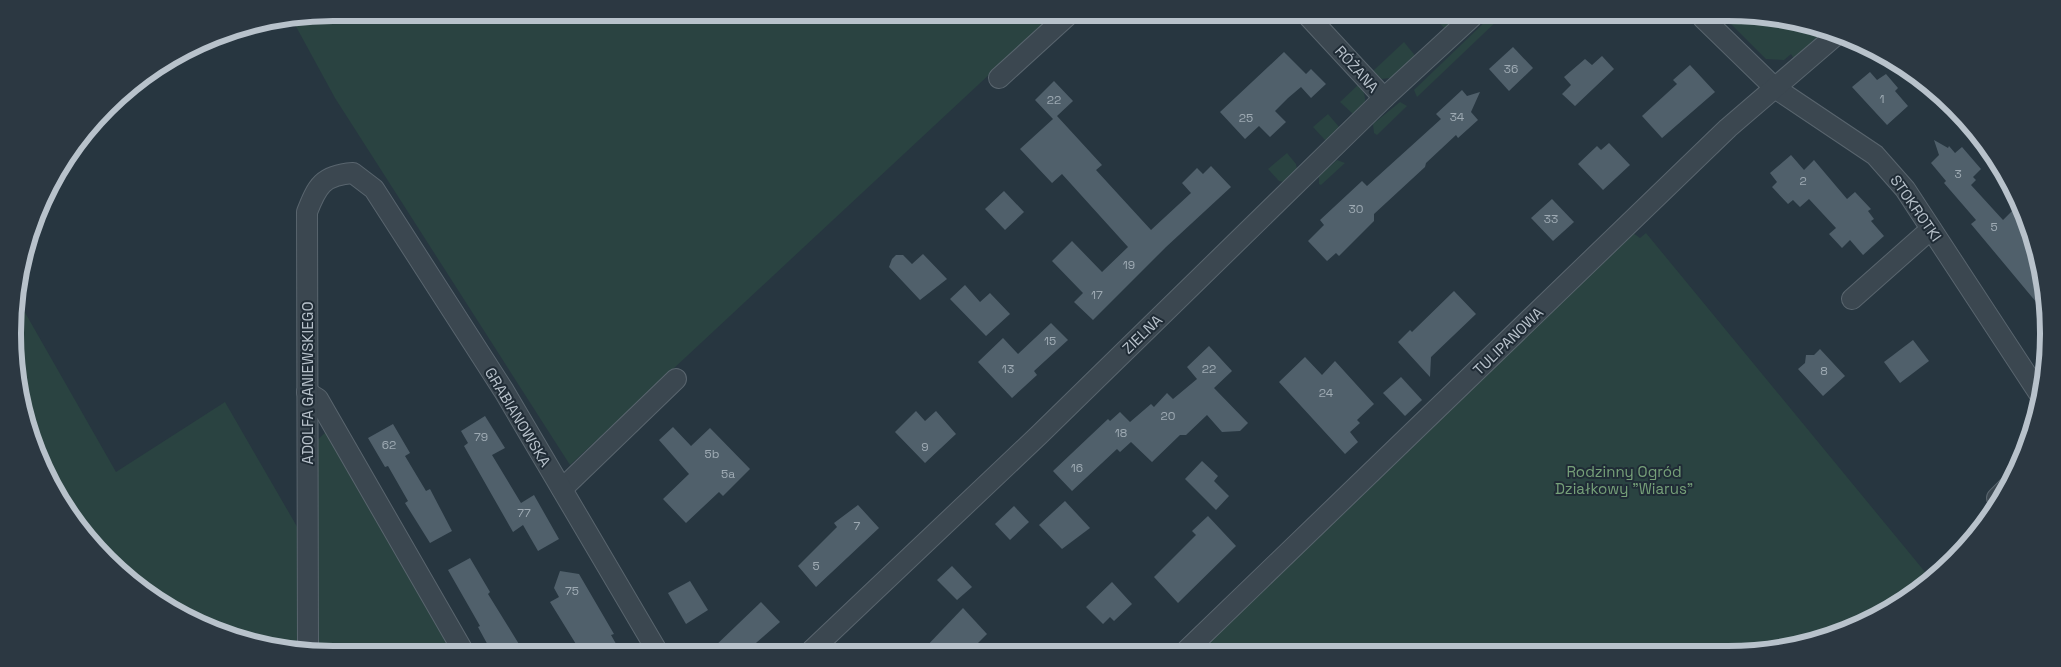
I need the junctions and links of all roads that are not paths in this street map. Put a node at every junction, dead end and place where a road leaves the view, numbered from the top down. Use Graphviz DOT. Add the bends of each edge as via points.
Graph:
graph roads {
  1 [pos="1062,21"];
  2 [pos="1313,21"];
  3 [pos="1468,21"];
  4 [pos="1706,21"];
  5 [pos="1831,39"];
  6 [pos="999,78"];
  7 [pos="1775,88"];
  8 [pos="1384,98"];
  9 [pos="374,189"];
  10 [pos="1931,229"];
  11 [pos="1852,299"];
  12 [pos="676,379"];
  13 [pos="2035,387"];
  14 [pos="307,392"];
  15 [pos="562,489"];
  16 [pos="308,644"];
  17 [pos="460,646"];
  18 [pos="654,646"];
  19 [pos="816,646"];
  20 [pos="1191,646"];
  1 -- 6 [label="street"];
  2 -- 8 [label="street, RÓŻANA"];
  3 -- 8 [label="street, ZIELNA"];
  4 -- 7 [label="street, STOKROTKI"];
  5 -- 7 [label="street, TULIPANOWA"];
  7 -- 10 [label="street, STOKROTKI" via="1875,155 1905,189"];
  7 -- 20 [label="street, TULIPANOWA" via="1728,128"];
  8 -- 19 [label="street, ZIELNA" via="1039,435"];
  9 -- 14 [label="street, ADOLFA GANIEWSKIEGO" via="353,173 336,174 317,187 307,212"];
  9 -- 15 [label="street, GRABIANOWSKA" via="504,391"];
  10 -- 11 [label="street"];
  10 -- 13 [label="street, STOKROTKI"];
  12 -- 15 [label="street"];
  14 -- 16 [label="street, ADOLFA GANIEWSKIEGO"];
  14 -- 17 [label="street" via="318,399"];
  15 -- 18 [label="street, GRABIANOWSKA"];
}
